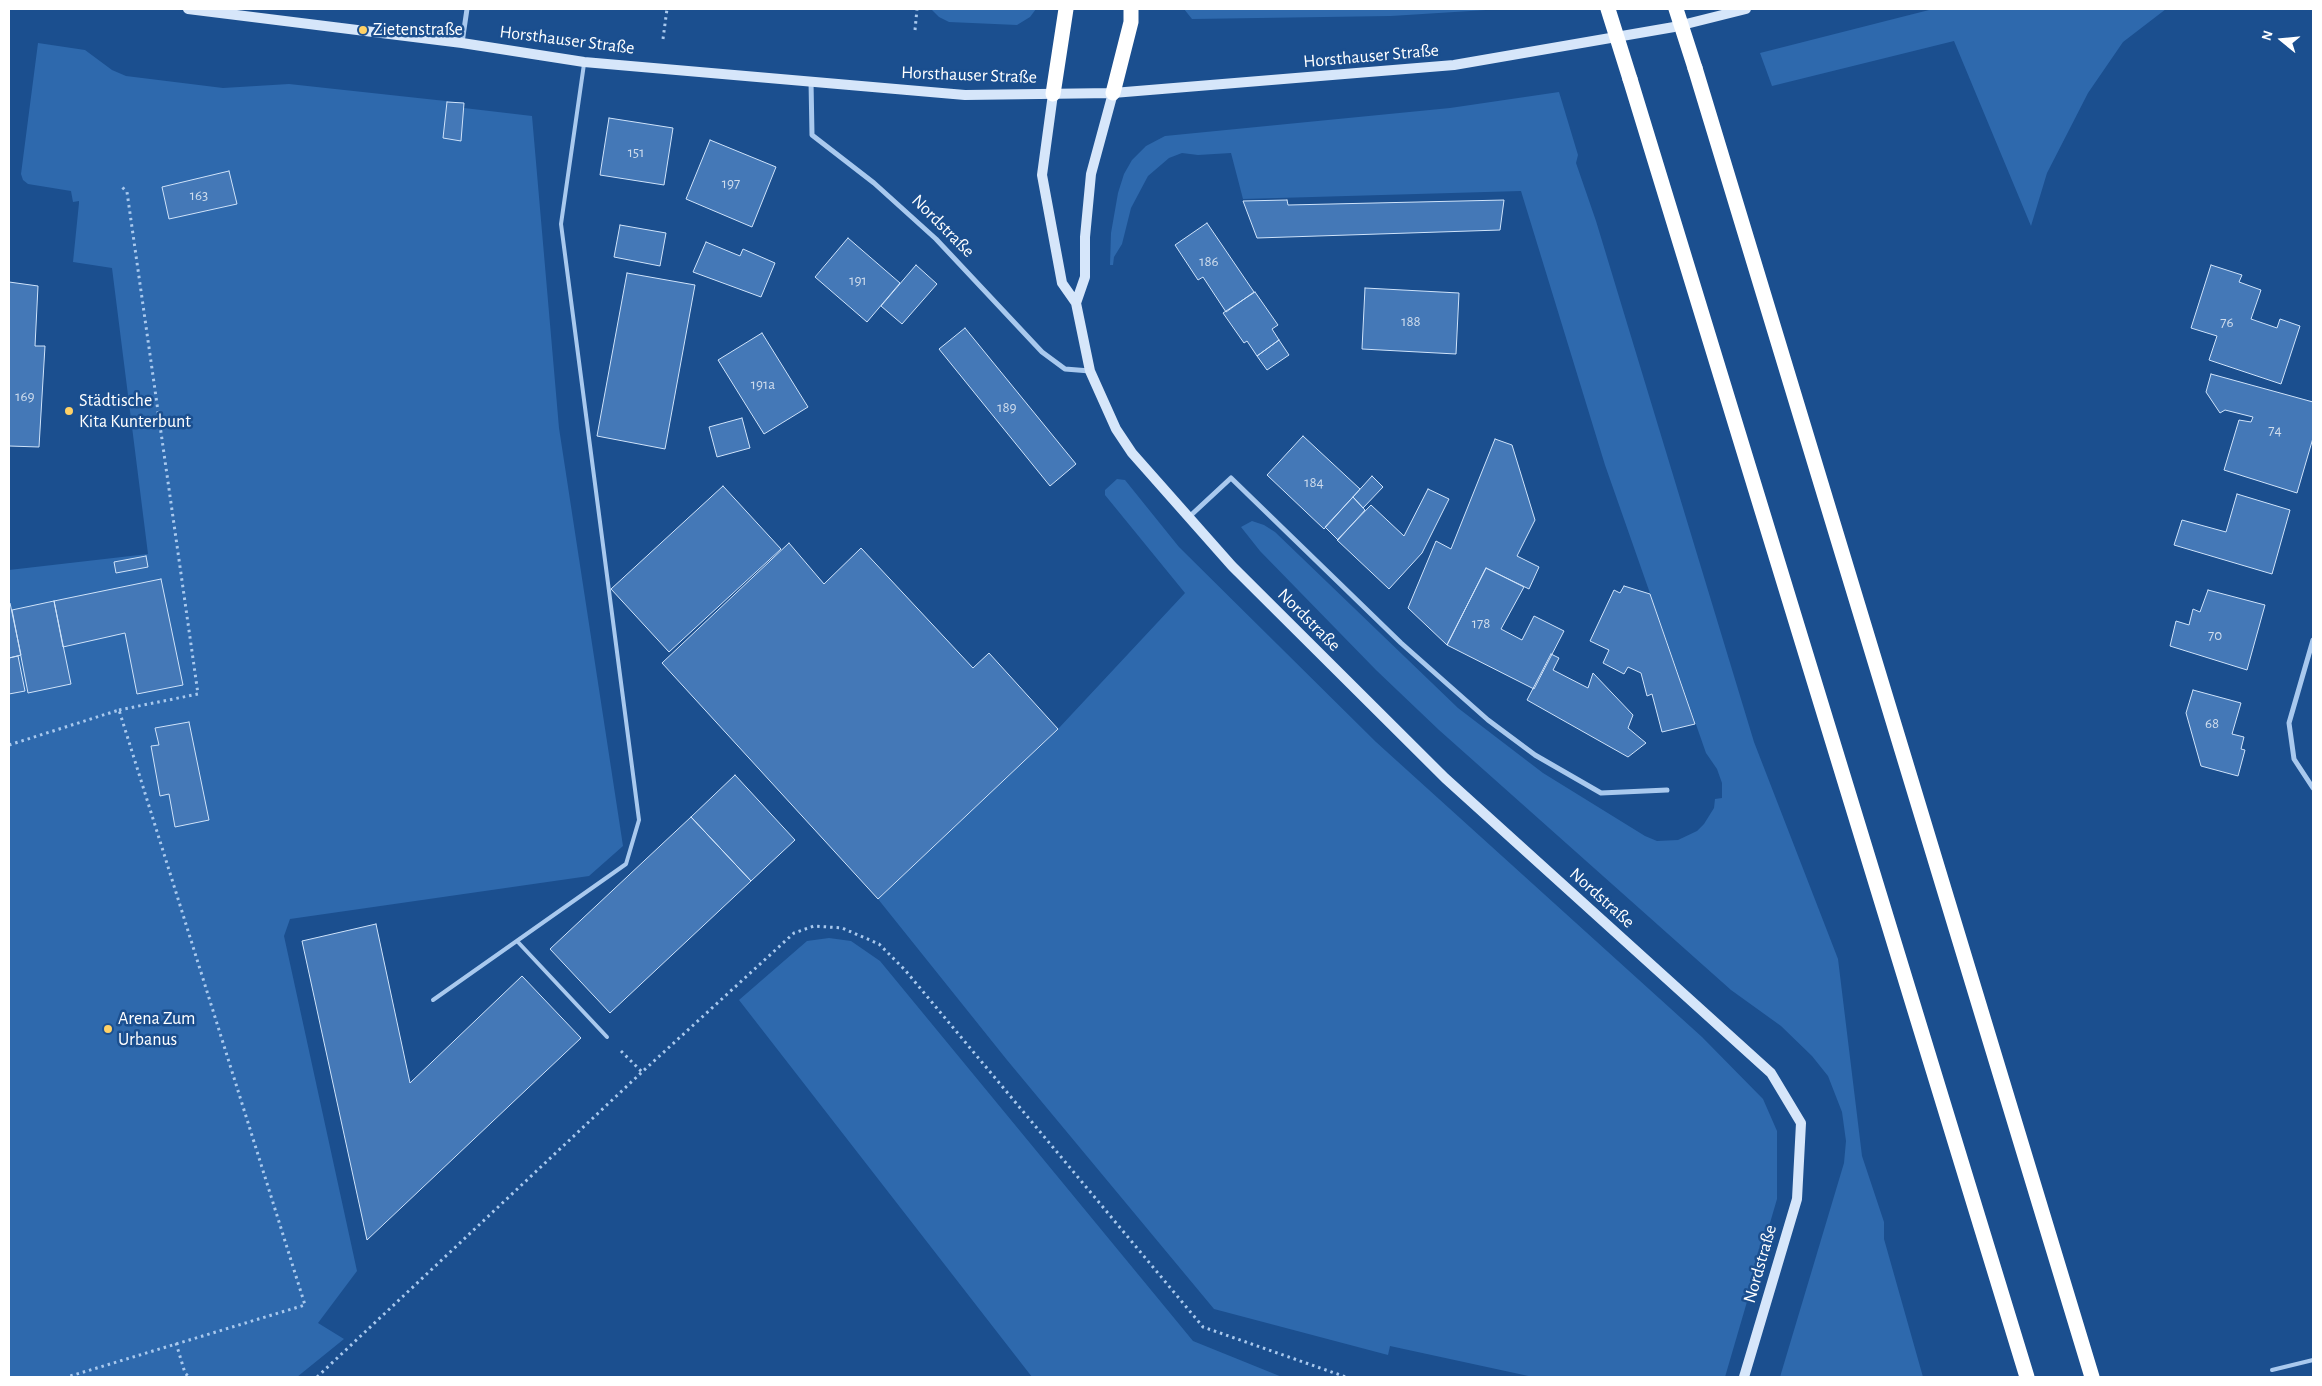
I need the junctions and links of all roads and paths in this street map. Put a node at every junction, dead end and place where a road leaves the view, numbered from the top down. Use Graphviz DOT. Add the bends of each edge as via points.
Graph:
graph roads {
  1 [pos="188,9"];
  2 [pos="468,9"];
  3 [pos="667,9"];
  4 [pos="917,9"];
  5 [pos="1066,9"];
  6 [pos="1131,9"];
  7 [pos="1608,9"];
  8 [pos="1676,9"];
  9 [pos="1746,9"];
  10 [pos="916,30"];
  11 [pos="663,39"];
  12 [pos="462,43"];
  13 [pos="584,62"];
  14 [pos="810,81"];
  15 [pos="1113,93"];
  16 [pos="1053,94"];
  17 [pos="121,186"];
  18 [pos="1076,303"];
  19 [pos="1090,371"];
  20 [pos="1188,517"];
  21 [pos="2313,640"];
  22 [pos="118,710"];
  23 [pos="9,745"];
  24 [pos="2313,788"];
  25 [pos="1667,790"];
  26 [pos="517,941"];
  27 [pos="433,1000"];
  28 [pos="607,1037"];
  29 [pos="642,1072"];
  30 [pos="176,1343"];
  31 [pos="2313,1360"];
  32 [pos="2272,1370"];
  33 [pos="67,1377"];
  34 [pos="189,1377"];
  35 [pos="317,1377"];
  36 [pos="1346,1377"];
  37 [pos="1744,1377"];
  38 [pos="2027,1377"];
  39 [pos="2092,1377"];
  1 -- 12 [label="street, Horsthauser Straße"];
  2 -- 12 [label="street"];
  3 -- 11 [label="path"];
  4 -- 10 [label="path"];
  5 -- 16 [label="highway"];
  6 -- 15 [label="highway"];
  7 -- 38 [label="highway, bridge"];
  8 -- 39 [label="highway, bridge"];
  9 -- 15 [label="street, Horsthauser Straße" via="1674,26 1454,65"];
  12 -- 13 [label="street, Horsthauser Straße"];
  13 -- 14 [label="street, Horsthauser Straße"];
  13 -- 26 [label="lane" via="561,224 639,820 626,864"];
  14 -- 16 [label="street, Horsthauser Straße" via="965,95"];
  14 -- 19 [label="street, Nordstraße" via="812,135 874,183 936,239 1042,352 1065,369"];
  15 -- 16 [label="street, Horsthauser Straße"];
  15 -- 18 [label="street" via="1091,174 1085,277"];
  16 -- 18 [label="street, Nordstraße" via="1042,174 1062,283"];
  17 -- 22 [label="path" via="127,192 198,694"];
  18 -- 19 [label="street, Nordstraße"];
  19 -- 20 [label="street, Nordstraße" via="1116,429 1132,453"];
  20 -- 25 [label="street" via="1231,478 1401,643 1488,720 1535,755 1601,793"];
  20 -- 37 [label="street, Nordstraße" via="1232,566 1445,778 1771,1073 1801,1123 1796,1199"];
  21 -- 24 [label="street" via="2289,723 2294,760"];
  22 -- 23 [label="path"];
  22 -- 30 [label="path" via="305,1305"];
  26 -- 27 [label="lane"];
  26 -- 28 [label="lane"];
  28 -- 29 [label="path"];
  29 -- 35 [label="path"];
  29 -- 36 [label="path" via="794,933 814,926 842,928 880,944 1203,1327"];
  30 -- 33 [label="path"];
  30 -- 34 [label="path" via="185,1374"];
  31 -- 32 [label="lane"];
}
